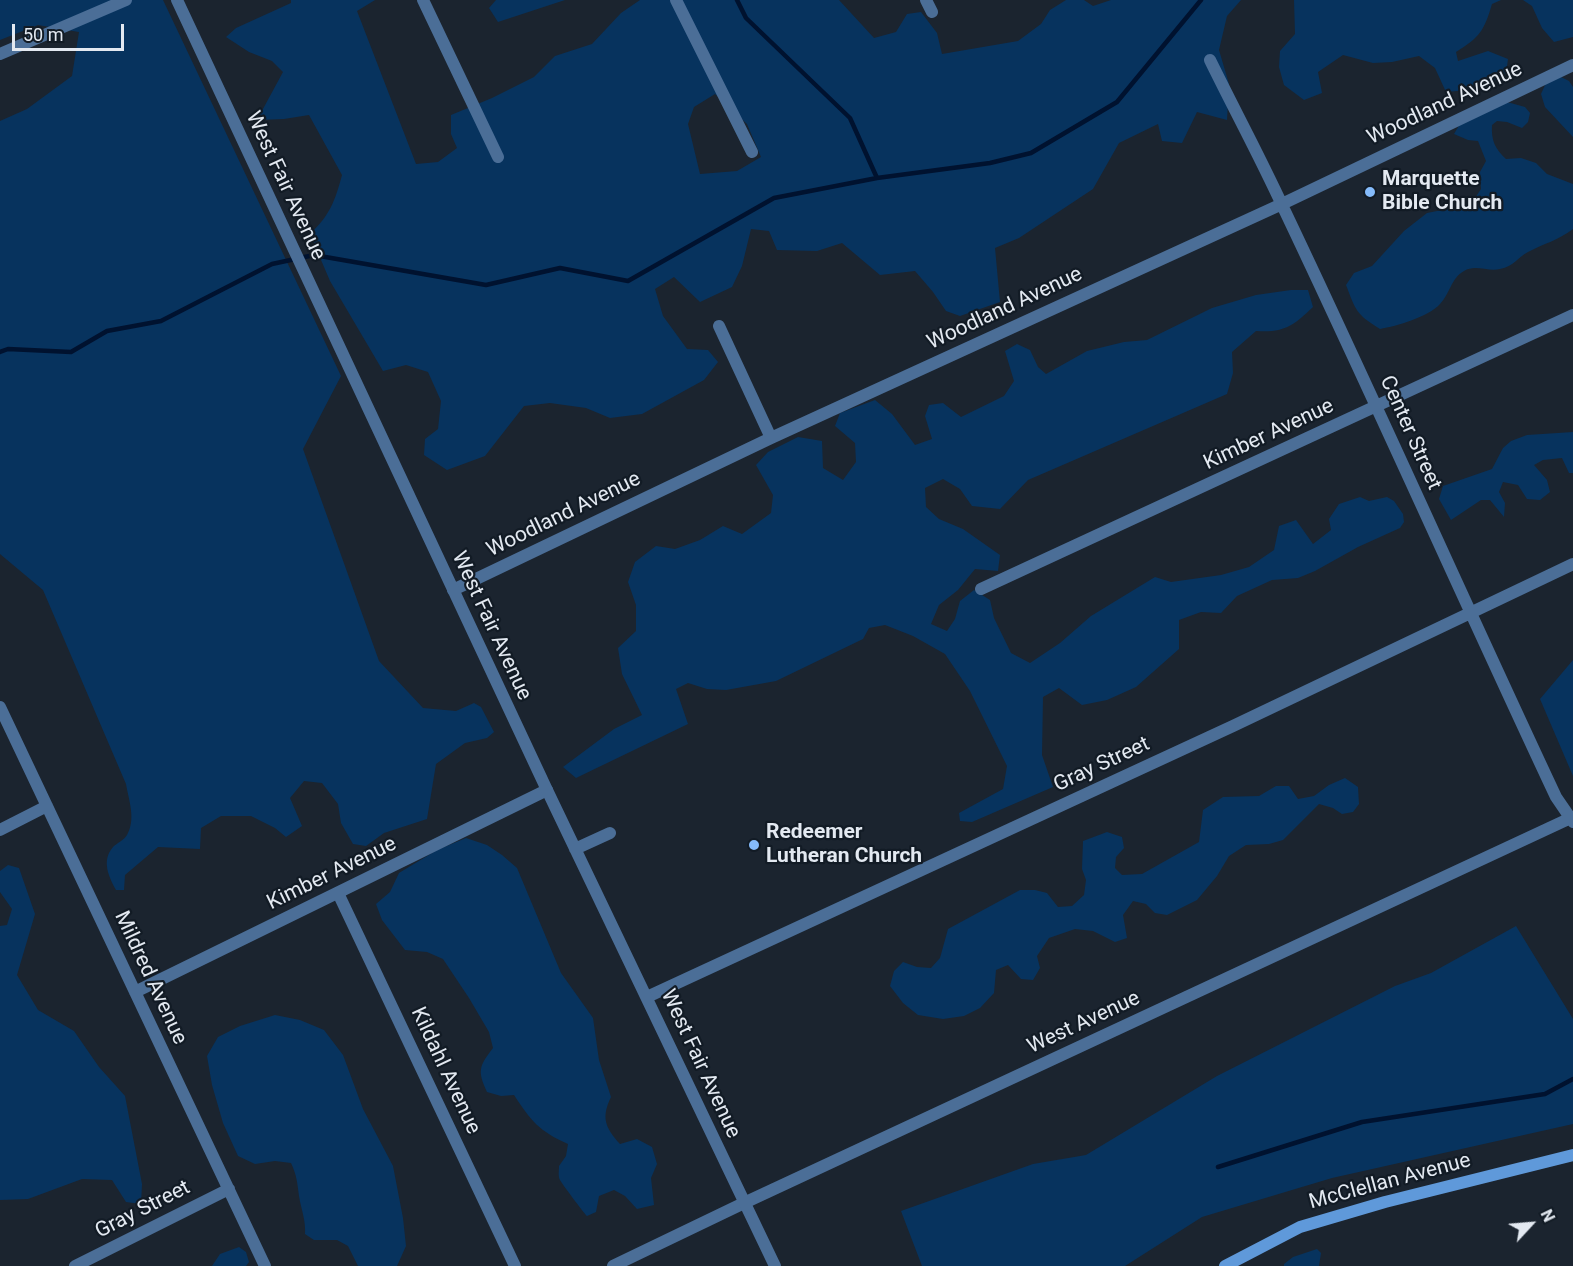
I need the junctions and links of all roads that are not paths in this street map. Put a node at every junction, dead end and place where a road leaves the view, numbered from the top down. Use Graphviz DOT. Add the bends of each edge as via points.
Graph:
graph roads {
  1 [pos="126,0"];
  2 [pos="177,0"];
  3 [pos="423,0"];
  4 [pos="676,0"];
  5 [pos="0,54"];
  6 [pos="1210,60"];
  7 [pos="1573,65"];
  8 [pos="752,152"];
  9 [pos="498,157"];
  10 [pos="1282,204"];
  11 [pos="1573,315"];
  12 [pos="719,326"];
  13 [pos="1377,407"];
  14 [pos="771,438"];
  15 [pos="1573,564"];
  16 [pos="981,589"];
  17 [pos="453,590"];
  18 [pos="1469,612"];
  19 [pos="0,707"];
  20 [pos="547,790"];
  21 [pos="47,806"];
  22 [pos="1572,819"];
  23 [pos="0,830"];
  24 [pos="610,833"];
  25 [pos="575,849"];
  26 [pos="338,893"];
  27 [pos="135,992"];
  28 [pos="647,997"];
  29 [pos="1573,1155"];
  30 [pos="229,1189"];
  31 [pos="744,1203"];
  32 [pos="75,1266"];
  33 [pos="265,1266"];
  34 [pos="515,1266"];
  35 [pos="613,1266"];
  36 [pos="775,1266"];
  37 [pos="1225,1266"];
  1 -- 5 [label="street"];
  2 -- 17 [label="street, West Fair Avenue"];
  3 -- 9 [label="street"];
  4 -- 8 [label="street"];
  6 -- 10 [label="street, Center Street"];
  7 -- 10 [label="street, Woodland Avenue"];
  10 -- 13 [label="street, Center Street"];
  10 -- 14 [label="street, Woodland Avenue"];
  11 -- 13 [label="street, Kimber Avenue"];
  12 -- 14 [label="street"];
  13 -- 16 [label="street, Kimber Avenue"];
  13 -- 18 [label="street, Center Street"];
  14 -- 17 [label="street, Woodland Avenue"];
  15 -- 18 [label="street, Gray Street"];
  17 -- 20 [label="street, West Fair Avenue"];
  18 -- 22 [label="street, Center Street" via="1556,797"];
  18 -- 28 [label="street, Gray Street" via="1233,726"];
  19 -- 21 [label="street, Mildred Avenue"];
  20 -- 25 [label="street, West Fair Avenue"];
  20 -- 26 [label="street, Kimber Avenue"];
  21 -- 23 [label="street"];
  21 -- 27 [label="street, Mildred Avenue"];
  22 -- 31 [label="street, West Avenue"];
  24 -- 25 [label="street"];
  25 -- 28 [label="street, West Fair Avenue"];
  26 -- 27 [label="street, Kimber Avenue"];
  26 -- 34 [label="street, Kildahl Avenue"];
  27 -- 30 [label="street, Mildred Avenue"];
  28 -- 31 [label="street, West Fair Avenue"];
  29 -- 37 [label="main road, McClellan Avenue" via="1300,1227"];
  30 -- 32 [label="street, Gray Street"];
  30 -- 33 [label="street, Mildred Avenue"];
  31 -- 35 [label="street, West Avenue"];
  31 -- 36 [label="street, West Fair Avenue"];
}
